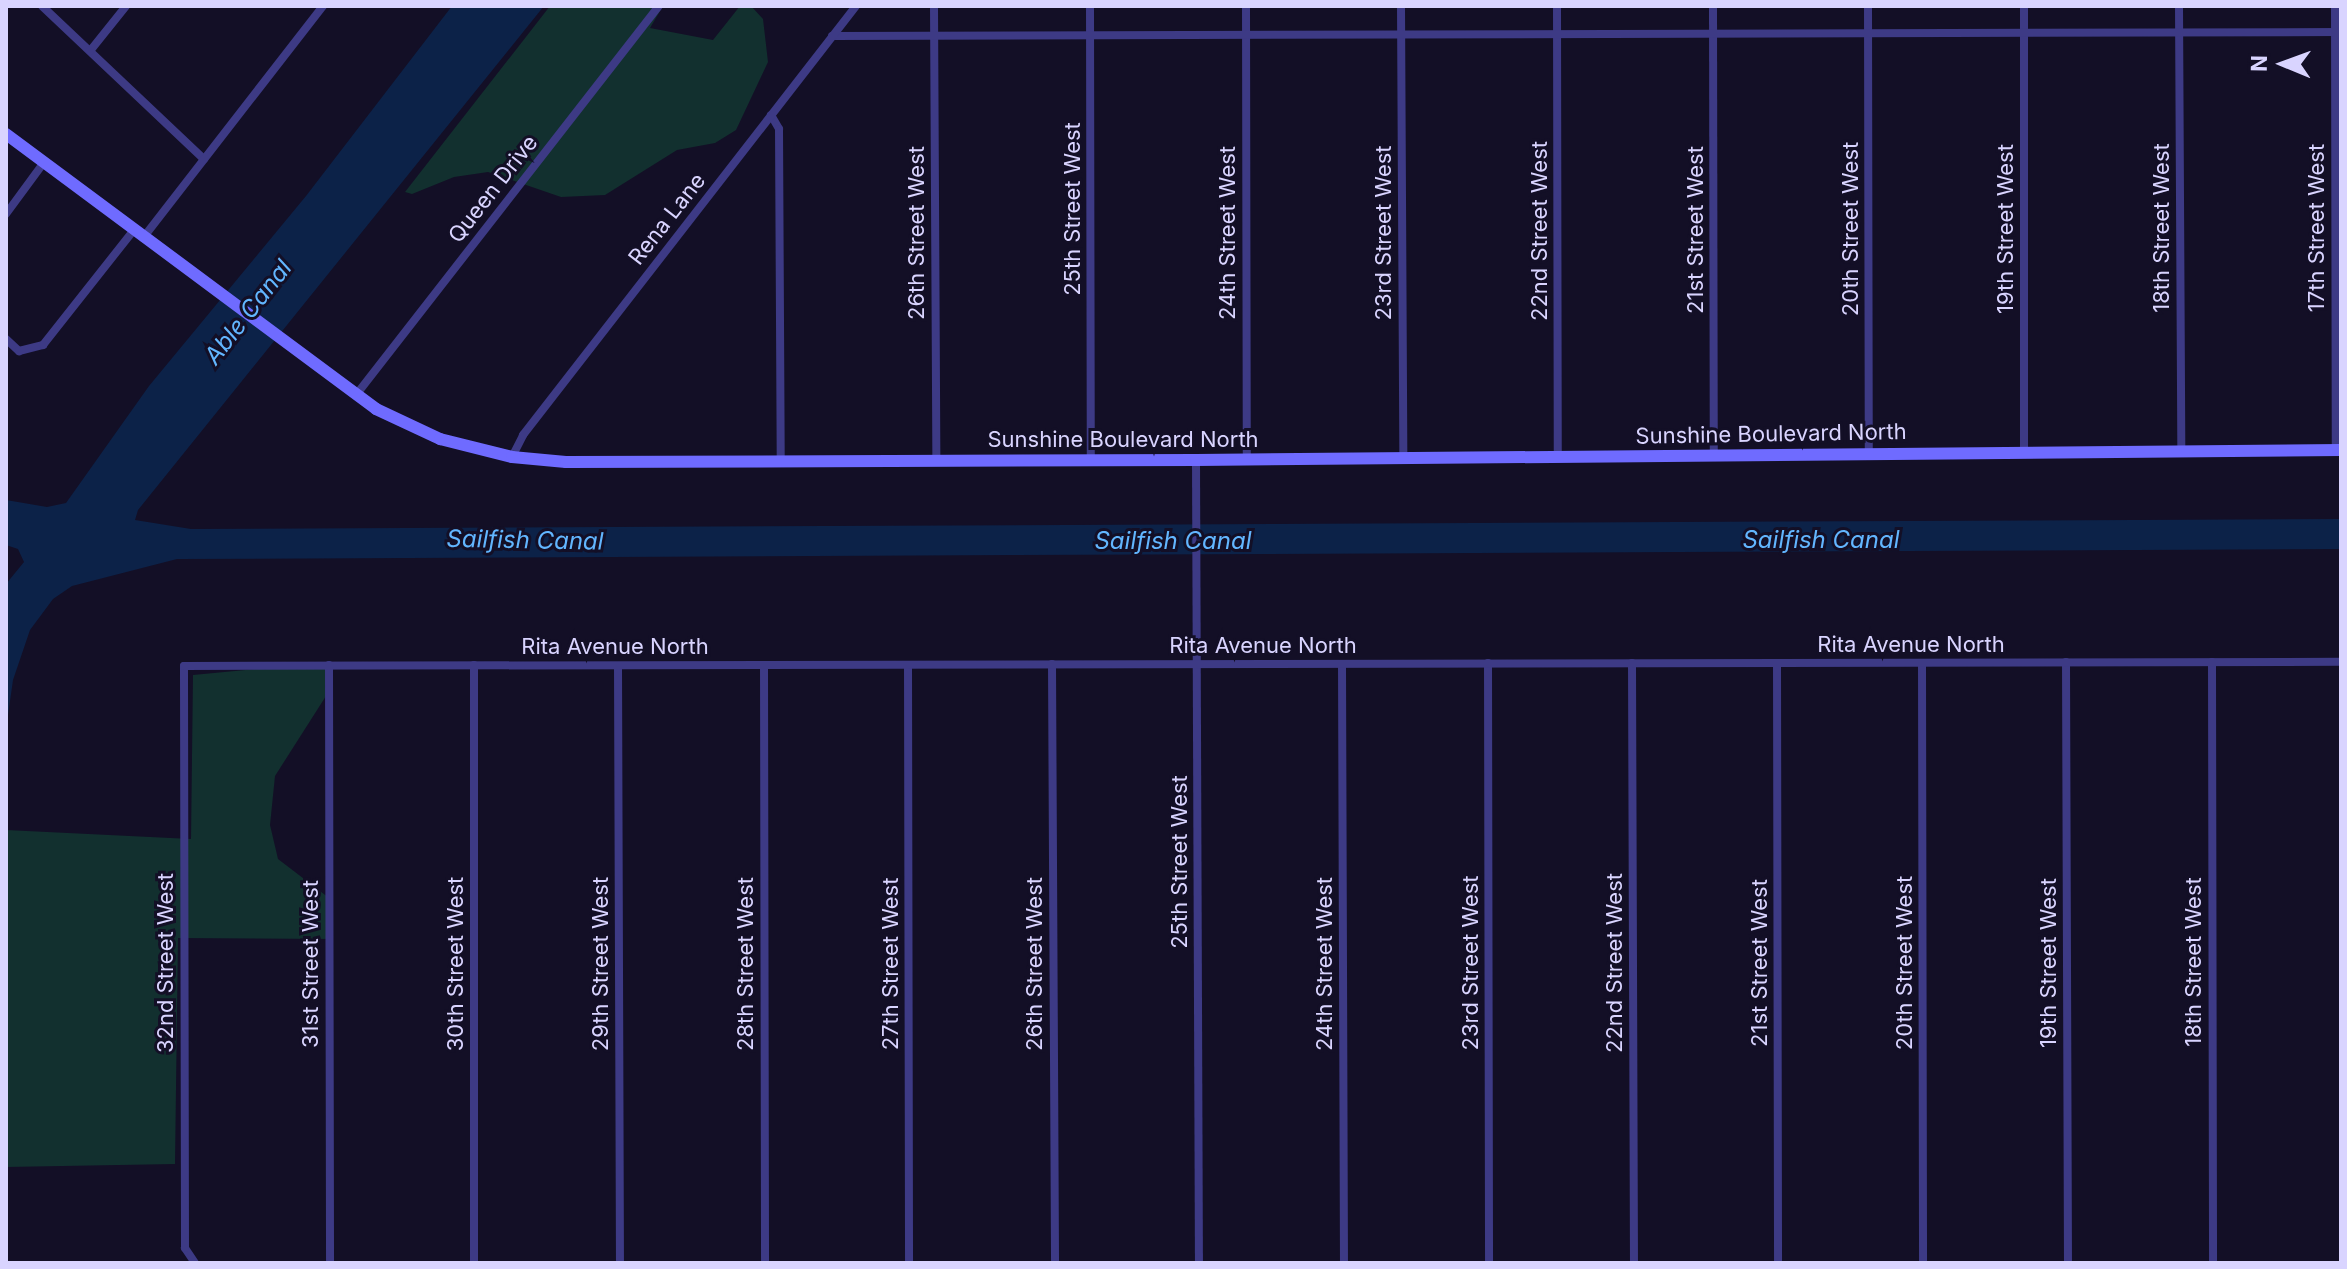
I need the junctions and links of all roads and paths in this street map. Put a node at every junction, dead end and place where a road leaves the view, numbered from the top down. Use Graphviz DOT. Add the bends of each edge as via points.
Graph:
graph roads {
  1 [pos="42,6"];
  2 [pos="126,6"];
  3 [pos="323,6"];
  4 [pos="659,6"];
  5 [pos="856,6"];
  6 [pos="934,6"];
  7 [pos="1090,6"];
  8 [pos="1246,6"];
  9 [pos="1401,6"];
  10 [pos="1557,6"];
  11 [pos="1713,6"];
  12 [pos="1868,6"];
  13 [pos="2024,6"];
  14 [pos="2179,6"];
  15 [pos="2335,6"];
  16 [pos="2338,32"];
  17 [pos="1868,33"];
  18 [pos="2024,33"];
  19 [pos="2180,33"];
  20 [pos="1557,34"];
  21 [pos="1713,34"];
  22 [pos="1246,35"];
  23 [pos="1401,35"];
  24 [pos="832,36"];
  25 [pos="934,36"];
  26 [pos="1090,36"];
  27 [pos="90,51"];
  28 [pos="771,115"];
  29 [pos="6,134"];
  30 [pos="204,159"];
  31 [pos="42,165"];
  32 [pos="6,214"];
  33 [pos="138,234"];
  34 [pos="6,339"];
  35 [pos="356,395"];
  36 [pos="2338,450"];
  37 [pos="2024,451"];
  38 [pos="2181,451"];
  39 [pos="1869,452"];
  40 [pos="1714,454"];
  41 [pos="512,457"];
  42 [pos="1558,457"];
  43 [pos="1403,459"];
  44 [pos="1091,460"];
  45 [pos="1196,460"];
  46 [pos="1247,460"];
  47 [pos="781,461"];
  48 [pos="936,461"];
  49 [pos="2066,662"];
  50 [pos="2212,662"];
  51 [pos="2341,662"];
  52 [pos="1488,663"];
  53 [pos="1632,663"];
  54 [pos="1777,663"];
  55 [pos="1922,663"];
  56 [pos="1052,664"];
  57 [pos="1198,664"];
  58 [pos="1342,664"];
  59 [pos="329,665"];
  60 [pos="474,665"];
  61 [pos="764,665"];
  62 [pos="908,665"];
  63 [pos="184,666"];
  64 [pos="618,666"];
  65 [pos="193,1261"];
  66 [pos="330,1263"];
  67 [pos="474,1263"];
  68 [pos="620,1263"];
  69 [pos="765,1263"];
  70 [pos="909,1263"];
  71 [pos="1055,1263"];
  72 [pos="1199,1263"];
  73 [pos="1344,1263"];
  74 [pos="1489,1263"];
  75 [pos="1634,1263"];
  76 [pos="1778,1263"];
  77 [pos="1923,1263"];
  78 [pos="2068,1263"];
  79 [pos="2213,1263"];
  1 -- 27 [label="street"];
  2 -- 27 [label="street"];
  3 -- 30 [label="street"];
  4 -- 35 [label="street, Queen Drive"];
  5 -- 24 [label="street, Rena Lane"];
  6 -- 25 [label="street, 26th Street West"];
  7 -- 26 [label="street, 25th Street West"];
  8 -- 22 [label="street, 24th Street West"];
  9 -- 23 [label="street, 23rd Street West"];
  10 -- 20 [label="street, 22nd Street West"];
  11 -- 21 [label="street, 21st Street West"];
  12 -- 17 [label="street, 20th Street West"];
  13 -- 18 [label="street, 19th Street West"];
  14 -- 19 [label="street, 18th Street West"];
  15 -- 16 [label="street, 17th Street West"];
  16 -- 19 [label="street"];
  16 -- 36 [label="street, 17th Street West"];
  17 -- 18 [label="street"];
  17 -- 21 [label="street"];
  17 -- 39 [label="street, 20th Street West"];
  18 -- 19 [label="street"];
  18 -- 37 [label="street, 19th Street West"];
  19 -- 38 [label="street, 18th Street West"];
  20 -- 21 [label="street"];
  20 -- 23 [label="street"];
  20 -- 42 [label="street, 22nd Street West"];
  21 -- 40 [label="street, 21st Street West"];
  22 -- 23 [label="street"];
  22 -- 26 [label="street"];
  22 -- 46 [label="street, 24th Street West"];
  23 -- 43 [label="street, 23rd Street West"];
  24 -- 25 [label="street"];
  24 -- 28 [label="street, Rena Lane"];
  25 -- 26 [label="street"];
  25 -- 48 [label="street, 26th Street West"];
  26 -- 44 [label="street, 25th Street West"];
  27 -- 30 [label="street"];
  28 -- 41 [label="street, Rena Lane" via="523,435"];
  28 -- 47 [label="street" via="779,129"];
  29 -- 31 [label="street, Sunshine Boulevard North"];
  30 -- 33 [label="street"];
  31 -- 32 [label="street"];
  31 -- 33 [label="street, Sunshine Boulevard North"];
  33 -- 34 [label="street" via="43,345 19,351"];
  33 -- 35 [label="street, Sunshine Boulevard North"];
  35 -- 41 [label="street, Sunshine Boulevard North" via="440,439"];
  36 -- 38 [label="street, Sunshine Boulevard North"];
  37 -- 38 [label="street, Sunshine Boulevard North"];
  37 -- 39 [label="street, Sunshine Boulevard North"];
  39 -- 40 [label="street, Sunshine Boulevard North"];
  40 -- 42 [label="street, Sunshine Boulevard North"];
  41 -- 47 [label="street, Sunshine Boulevard North"];
  42 -- 43 [label="street, Sunshine Boulevard North"];
  43 -- 46 [label="street, Sunshine Boulevard North"];
  44 -- 45 [label="street, Sunshine Boulevard North"];
  44 -- 48 [label="street, Sunshine Boulevard North"];
  45 -- 46 [label="street, Sunshine Boulevard North"];
  45 -- 57 [label="street, 25th Street West"];
  47 -- 48 [label="street, Sunshine Boulevard North"];
  49 -- 50 [label="street, Rita Avenue North"];
  49 -- 55 [label="street, Rita Avenue North"];
  49 -- 78 [label="street, 19th Street West"];
  50 -- 51 [label="street, Rita Avenue North"];
  50 -- 79 [label="street, 18th Street West"];
  52 -- 53 [label="street, Rita Avenue North"];
  52 -- 58 [label="street, Rita Avenue North"];
  52 -- 74 [label="street, 23rd Street West"];
  53 -- 54 [label="street, Rita Avenue North"];
  53 -- 75 [label="street, 22nd Street West"];
  54 -- 55 [label="street, Rita Avenue North"];
  54 -- 76 [label="street, 21st Street West"];
  55 -- 77 [label="street, 20th Street West"];
  56 -- 57 [label="street, Rita Avenue North"];
  56 -- 62 [label="street, Rita Avenue North"];
  56 -- 71 [label="street, 26th Street West"];
  57 -- 58 [label="street, Rita Avenue North"];
  57 -- 72 [label="street, 25th Street West"];
  58 -- 73 [label="street, 24th Street West"];
  59 -- 60 [label="street, Rita Avenue North"];
  59 -- 63 [label="street, Rita Avenue North"];
  59 -- 66 [label="street, 31st Street West"];
  60 -- 64 [label="street, Rita Avenue North"];
  60 -- 67 [label="street, 30th Street West"];
  61 -- 62 [label="street, Rita Avenue North"];
  61 -- 64 [label="street, Rita Avenue North"];
  61 -- 69 [label="street, 28th Street West"];
  62 -- 70 [label="street, 27th Street West"];
  63 -- 65 [label="street, 32nd Street West" via="185,1248"];
  64 -- 68 [label="street, 29th Street West"];
}
